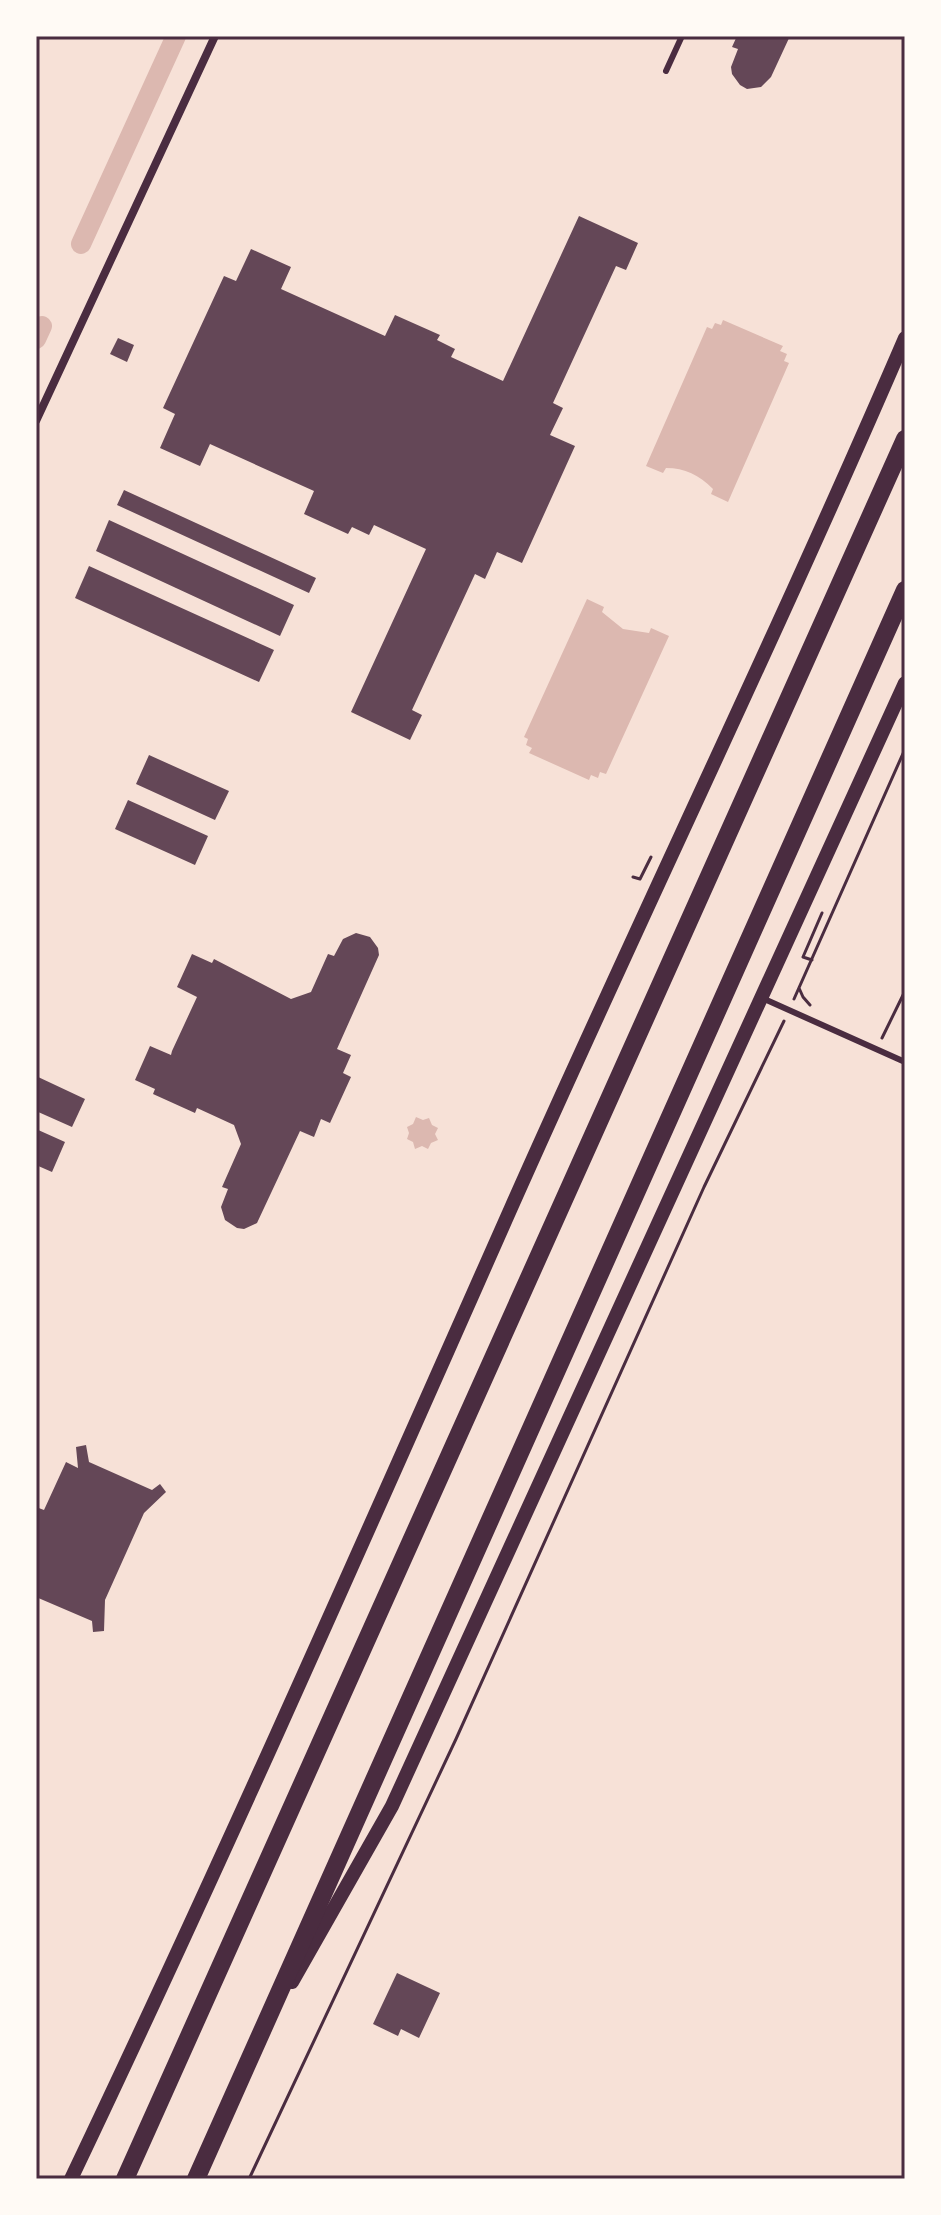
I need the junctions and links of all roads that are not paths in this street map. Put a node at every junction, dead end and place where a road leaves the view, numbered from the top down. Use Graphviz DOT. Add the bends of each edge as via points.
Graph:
graph roads {
  1 [pos="215,36"];
  2 [pos="682,36"];
  3 [pos="666,71"];
  4 [pos="905,338"];
  5 [pos="36,421"];
  6 [pos="905,439"];
  7 [pos="905,590"];
  8 [pos="905,683"];
  9 [pos="762,998"];
  10 [pos="905,1062"];
  11 [pos="254,2048"];
  12 [pos="71,2179"];
  13 [pos="125,2179"];
  14 [pos="196,2179"];
  1 -- 5 [label="street"];
  2 -- 3 [label="lane"];
  4 -- 12 [label="street" via="329,1620"];
  6 -- 13 [label="main road"];
  7 -- 11 [label="main road"];
  8 -- 9 [label="street"];
  9 -- 10 [label="lane"];
  9 -- 11 [label="street" via="392,1806"];
  11 -- 14 [label="main road"];
}
